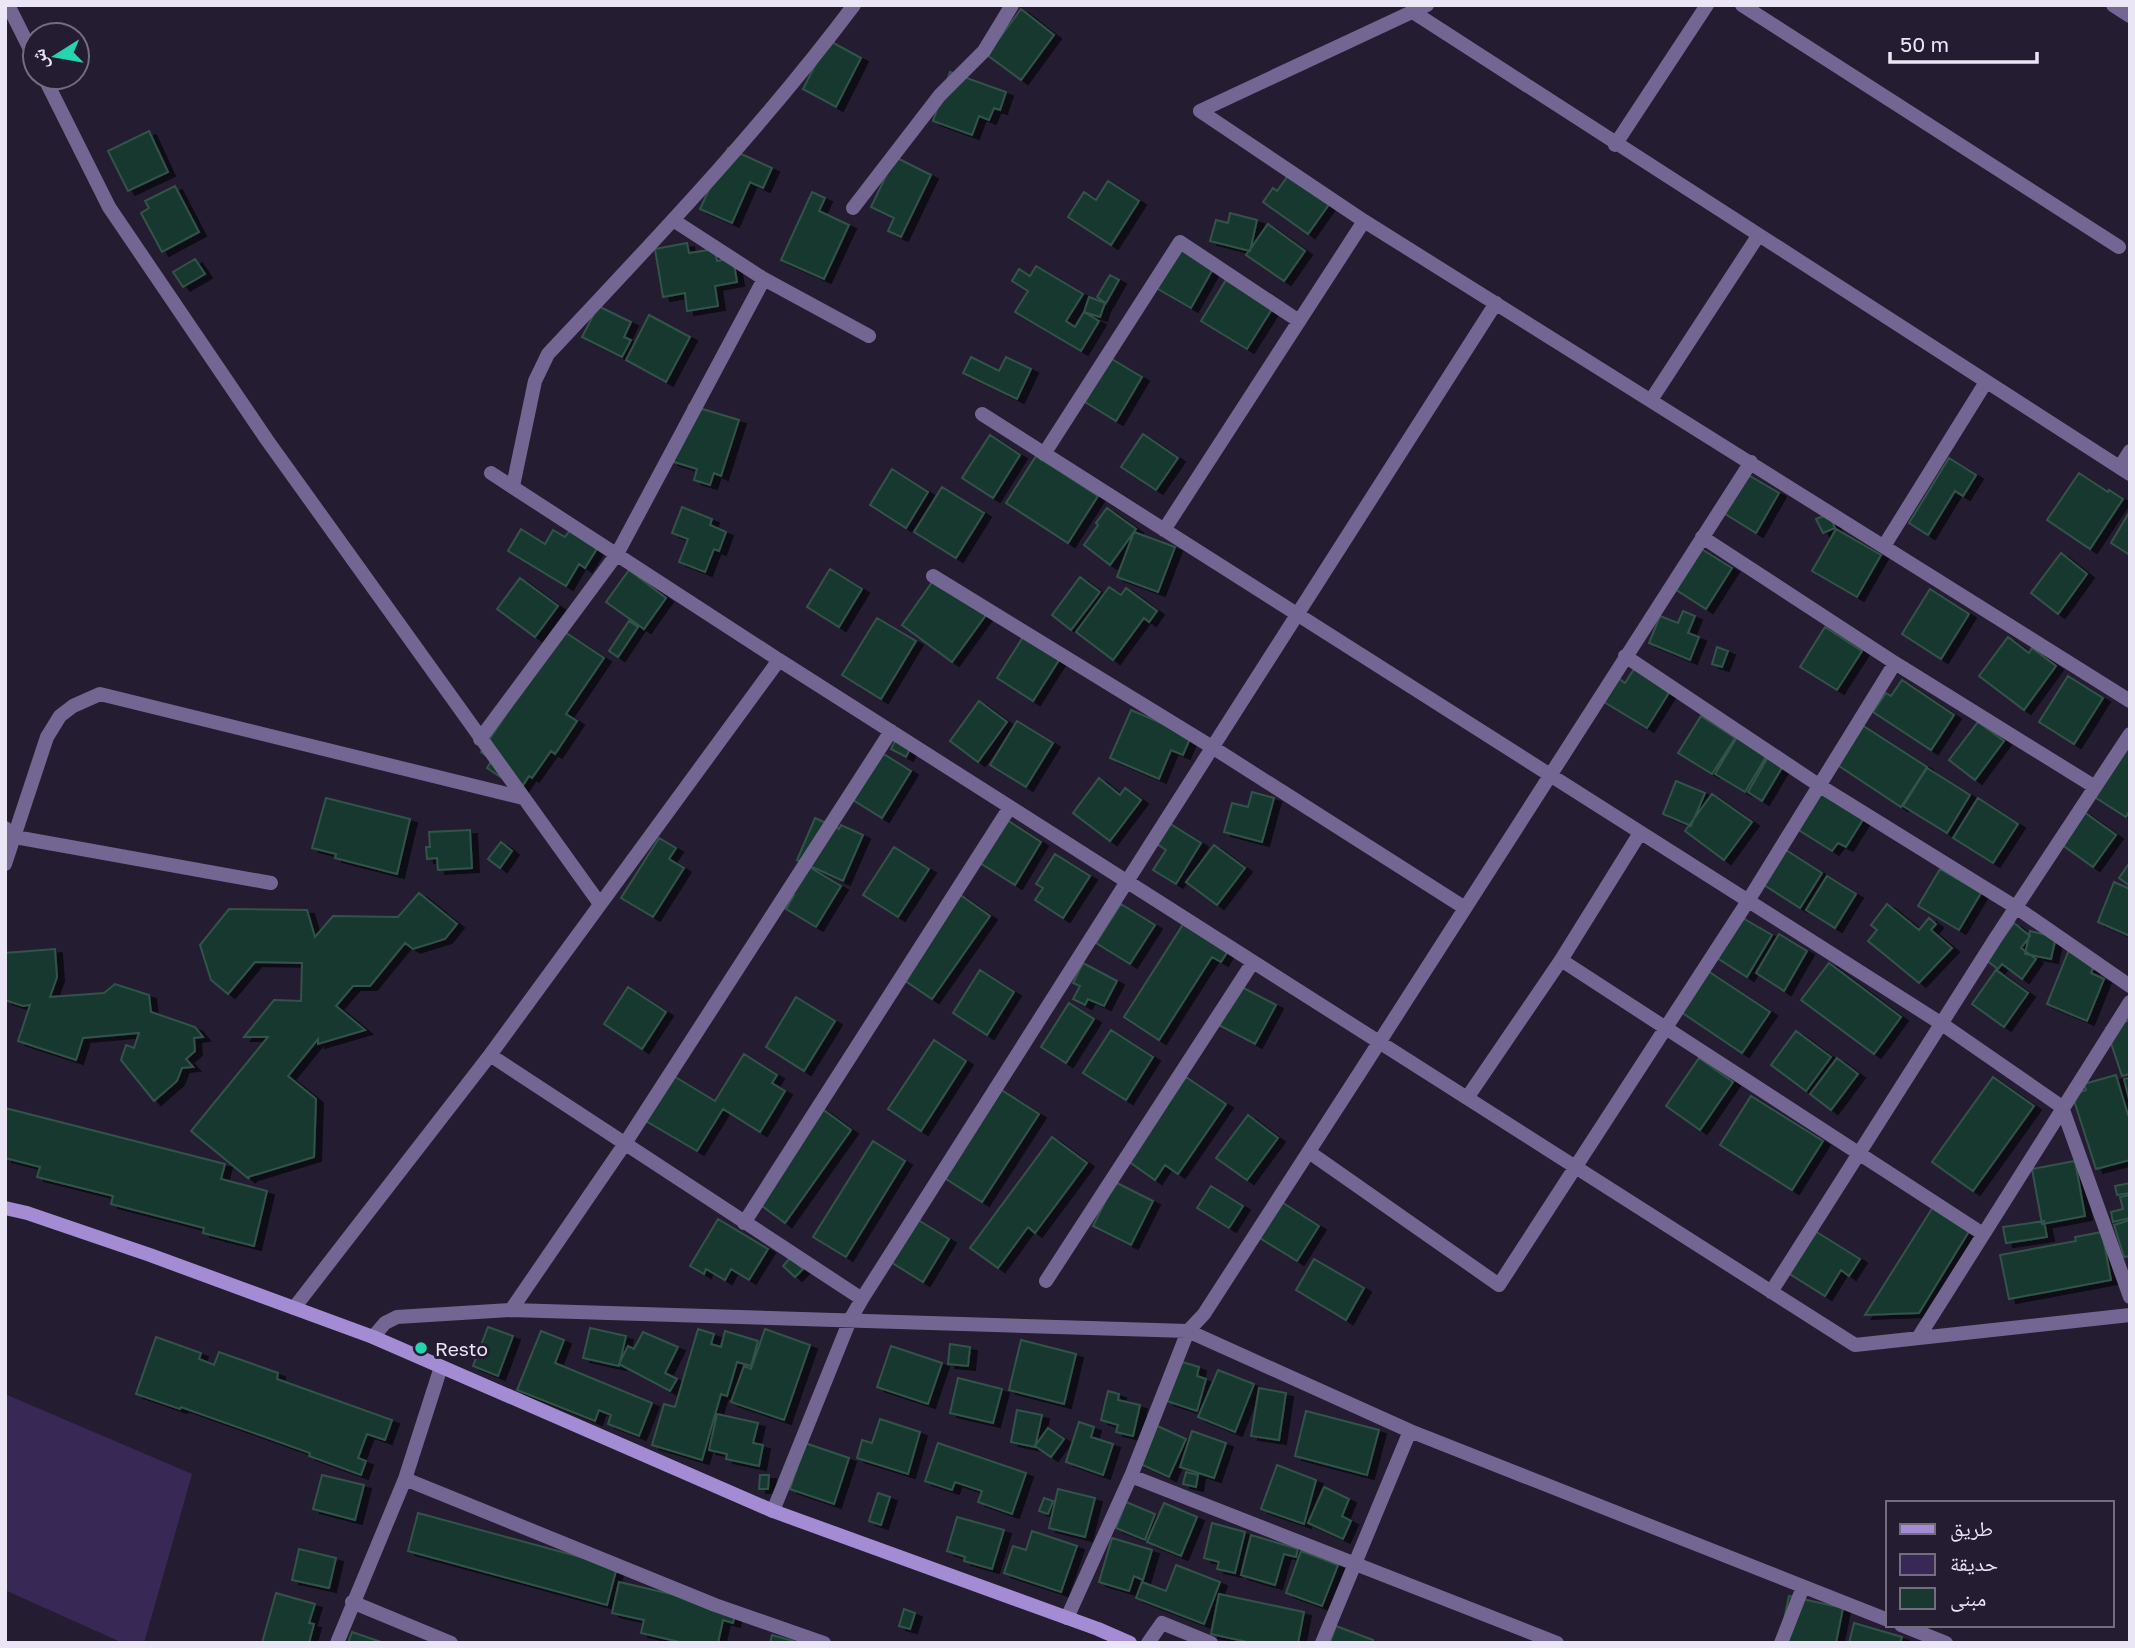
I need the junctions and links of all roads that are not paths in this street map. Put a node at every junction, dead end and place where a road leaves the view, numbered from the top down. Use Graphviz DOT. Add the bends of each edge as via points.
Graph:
graph roads {
  1 [pos="8,5"];
  2 [pos="854,5"];
  3 [pos="1012,5"];
  4 [pos="1427,5"];
  5 [pos="1707,5"];
  6 [pos="1742,5"];
  7 [pos="2113,5"];
  8 [pos="1413,12"];
  9 [pos="2130,16"];
  10 [pos="21,31"];
  11 [pos="51,91"];
  12 [pos="1615,145"];
  13 [pos="853,208"];
  14 [pos="673,220"];
  15 [pos="1364,221"];
  16 [pos="1758,236"];
  17 [pos="2119,247"];
  18 [pos="764,279"];
  19 [pos="1496,303"];
  20 [pos="1299,321"];
  21 [pos="869,336"];
  22 [pos="1986,382"];
  23 [pos="1651,400"];
  24 [pos="982,414"];
  25 [pos="2130,451"];
  26 [pos="1044,454"];
  27 [pos="1751,462"];
  28 [pos="2125,471"];
  29 [pos="491,473"];
  30 [pos="513,486"];
  31 [pos="1164,530"];
  32 [pos="1702,537"];
  33 [pos="1884,546"];
  34 [pos="617,554"];
  35 [pos="933,576"];
  36 [pos="1295,614"];
  37 [pos="1625,656"];
  38 [pos="779,660"];
  39 [pos="1895,663"];
  40 [pos="2130,701"];
  41 [pos="891,731"];
  42 [pos="2130,734"];
  43 [pos="480,739"];
  44 [pos="1212,747"];
  45 [pos="1548,775"];
  46 [pos="1820,786"];
  47 [pos="2095,787"];
  48 [pos="523,798"];
  49 [pos="1010,807"];
  50 [pos="10,832"];
  51 [pos="1640,833"];
  52 [pos="5,864"];
  53 [pos="1128,882"];
  54 [pos="271,883"];
  55 [pos="1748,901"];
  56 [pos="600,904"];
  57 [pos="1465,908"];
  58 [pos="2017,908"];
  59 [pos="1561,960"];
  60 [pos="1253,962"];
  61 [pos="2130,986"];
  62 [pos="2130,1002"];
  63 [pos="1942,1024"];
  64 [pos="1667,1029"];
  65 [pos="1380,1042"];
  66 [pos="490,1055"];
  67 [pos="1467,1098"];
  68 [pos="2062,1107"];
  69 [pos="624,1145"];
  70 [pos="1309,1152"];
  71 [pos="1858,1153"];
  72 [pos="1577,1168"];
  73 [pos="5,1208"];
  74 [pos="744,1223"];
  75 [pos="1983,1234"];
  76 [pos="1046,1280"];
  77 [pos="1771,1292"];
  78 [pos="2130,1297"];
  79 [pos="862,1299"];
  80 [pos="294,1308"];
  81 [pos="511,1310"];
  82 [pos="2130,1315"];
  83 [pos="850,1320"];
  84 [pos="1188,1331"];
  85 [pos="373,1337"];
  86 [pos="1918,1338"];
  87 [pos="441,1367"];
  88 [pos="1410,1431"];
  89 [pos="1131,1476"];
  90 [pos="405,1479"];
  91 [pos="773,1511"];
  92 [pos="1355,1564"];
  93 [pos="1803,1587"];
  94 [pos="352,1602"];
  95 [pos="1068,1618"];
  96 [pos="1886,1619"];
  97 [pos="1906,1627"];
  98 [pos="337,1643"];
  99 [pos="451,1643"];
  100 [pos="824,1643"];
  101 [pos="1130,1643"];
  102 [pos="1148,1643"];
  103 [pos="1211,1643"];
  104 [pos="1322,1643"];
  105 [pos="1557,1643"];
  106 [pos="1781,1643"];
  107 [pos="1946,1643"];
  1 -- 10 [label="street"];
  2 -- 14 [label="street" via="803,73"];
  3 -- 13 [label="street" via="984,51 940,95"];
  4 -- 8 [label="street"];
  5 -- 12 [label="street"];
  6 -- 17 [label="street"];
  7 -- 9 [label="street"];
  8 -- 12 [label="street"];
  8 -- 15 [label="street" via="1200,111"];
  11 -- 43 [label="street" via="109,207 267,440"];
  12 -- 16 [label="street"];
  14 -- 18 [label="street"];
  14 -- 30 [label="street" via="548,354 535,381"];
  15 -- 19 [label="street"];
  15 -- 20 [label="street"];
  16 -- 22 [label="street"];
  16 -- 23 [label="street"];
  18 -- 21 [label="street"];
  18 -- 34 [label="street"];
  19 -- 23 [label="street"];
  19 -- 36 [label="street"];
  20 -- 26 [label="street" via="1180,242"];
  20 -- 31 [label="street"];
  22 -- 28 [label="street"];
  22 -- 33 [label="street"];
  23 -- 27 [label="street"];
  24 -- 26 [label="street"];
  25 -- 28 [label="street"];
  26 -- 31 [label="street"];
  27 -- 32 [label="street"];
  27 -- 33 [label="street"];
  29 -- 30 [label="street"];
  30 -- 34 [label="street"];
  31 -- 36 [label="street"];
  32 -- 37 [label="street"];
  32 -- 39 [label="street"];
  33 -- 40 [label="street"];
  34 -- 38 [label="street"];
  34 -- 43 [label="street"];
  35 -- 44 [label="street"];
  36 -- 44 [label="street"];
  36 -- 45 [label="street"];
  37 -- 45 [label="street"];
  37 -- 46 [label="street"];
  38 -- 41 [label="street"];
  38 -- 56 [label="street"];
  39 -- 46 [label="street"];
  39 -- 47 [label="street"];
  41 -- 49 [label="street"];
  41 -- 69 [label="street"];
  42 -- 47 [label="street"];
  43 -- 48 [label="street"];
  44 -- 53 [label="street"];
  44 -- 57 [label="street"];
  45 -- 51 [label="street"];
  45 -- 57 [label="street"];
  46 -- 55 [label="street"];
  46 -- 58 [label="street"];
  47 -- 58 [label="street"];
  48 -- 50 [label="street" via="100,694 60,716 47,737"];
  48 -- 56 [label="street"];
  49 -- 53 [label="street"];
  49 -- 74 [label="street"];
  50 -- 52 [label="street"];
  50 -- 54 [label="street"];
  51 -- 55 [label="street"];
  51 -- 59 [label="street"];
  53 -- 60 [label="street"];
  53 -- 79 [label="street"];
  55 -- 63 [label="street"];
  55 -- 64 [label="street"];
  56 -- 66 [label="street"];
  57 -- 65 [label="street"];
  58 -- 61 [label="street"];
  58 -- 63 [label="street"];
  59 -- 64 [label="street"];
  59 -- 67 [label="street"];
  60 -- 65 [label="street"];
  60 -- 76 [label="street"];
  62 -- 68 [label="street"];
  63 -- 68 [label="street"];
  63 -- 71 [label="street"];
  64 -- 71 [label="street"];
  64 -- 72 [label="street"];
  65 -- 67 [label="street"];
  65 -- 70 [label="street"];
  66 -- 69 [label="street"];
  66 -- 80 [label="street"];
  67 -- 72 [label="street"];
  68 -- 75 [label="street"];
  68 -- 78 [label="street"];
  69 -- 74 [label="street"];
  69 -- 81 [label="street"];
  70 -- 72 [label="street" via="1499,1285"];
  70 -- 84 [label="street" via="1204,1314"];
  71 -- 75 [label="street"];
  71 -- 77 [label="street"];
  72 -- 77 [label="street"];
  73 -- 80 [label="street"];
  74 -- 79 [label="street"];
  75 -- 86 [label="street"];
  77 -- 86 [label="street" via="1855,1345"];
  79 -- 83 [label="street"];
  80 -- 85 [label="street"];
  81 -- 83 [label="street"];
  81 -- 85 [label="street" via="397,1317"];
  82 -- 86 [label="street"];
  83 -- 84 [label="street"];
  83 -- 91 [label="street"];
  84 -- 88 [label="street"];
  84 -- 89 [label="street"];
  85 -- 87 [label="street"];
  87 -- 90 [label="street"];
  87 -- 91 [label="street"];
  88 -- 92 [label="street"];
  88 -- 93 [label="street"];
  89 -- 92 [label="street"];
  89 -- 95 [label="street"];
  90 -- 94 [label="street"];
  90 -- 100 [label="street" via="715,1605"];
  91 -- 95 [label="street"];
  92 -- 104 [label="street"];
  92 -- 105 [label="street"];
  93 -- 96 [label="street"];
  93 -- 106 [label="street"];
  94 -- 98 [label="street"];
  94 -- 99 [label="street"];
  95 -- 101 [label="street"];
  97 -- 107 [label="street"];
  102 -- 103 [label="street" via="1162,1623"];
}
